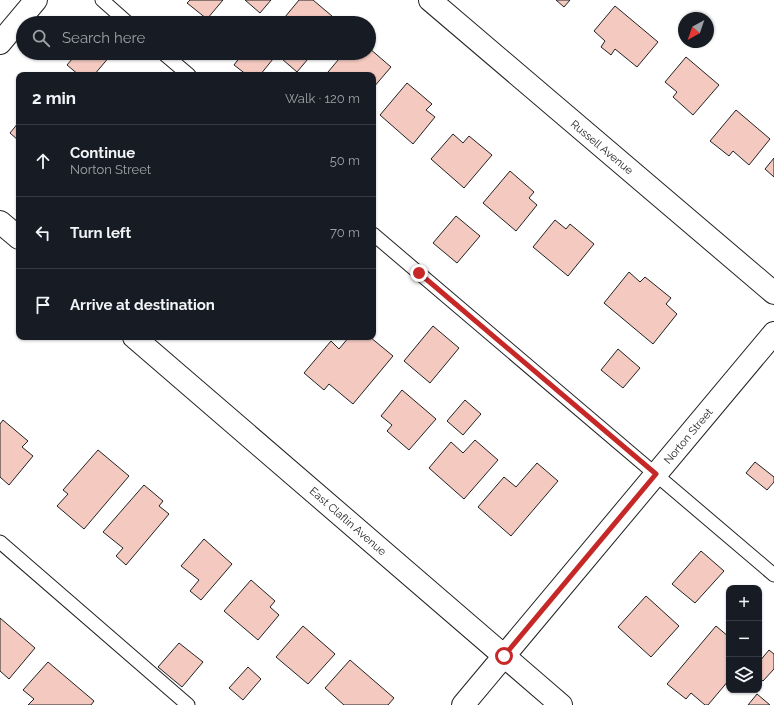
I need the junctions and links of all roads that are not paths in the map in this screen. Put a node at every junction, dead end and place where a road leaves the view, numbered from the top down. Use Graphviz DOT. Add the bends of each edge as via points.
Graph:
graph roads {
  1 [pos="36,0"];
  2 [pos="102,0"];
  3 [pos="430,0"];
  4 [pos="23,16"];
  5 [pos="120,16"];
  6 [pos="16,24"];
  7 [pos="0,43"];
  8 [pos="171,60"];
  9 [pos="185,72"];
  10 [pos="0,222"];
  11 [pos="16,235"];
  12 [pos="376,237"];
  13 [pos="774,293"];
  14 [pos="774,333"];
  15 [pos="137,340"];
  16 [pos="656,474"];
  17 [pos="0,542"];
  18 [pos="774,575"];
  19 [pos="504,656"];
  20 [pos="188,705"];
  21 [pos="463,705"];
  22 [pos="561,705"];
  1 -- 4 [label="street"];
  2 -- 5 [label="lane"];
  3 -- 13 [label="street, Russell Avenue"];
  6 -- 7 [label="street"];
  8 -- 9 [label="lane"];
  10 -- 11 [label="street"];
  12 -- 16 [label="lane"];
  14 -- 16 [label="street, Norton Street"];
  15 -- 19 [label="street, East Claflin Avenue"];
  16 -- 18 [label="lane"];
  16 -- 19 [label="street, Norton Street"];
  17 -- 20 [label="lane"];
  19 -- 21 [label="street, Norton Street"];
  19 -- 22 [label="street, East Claflin Avenue"];
}
